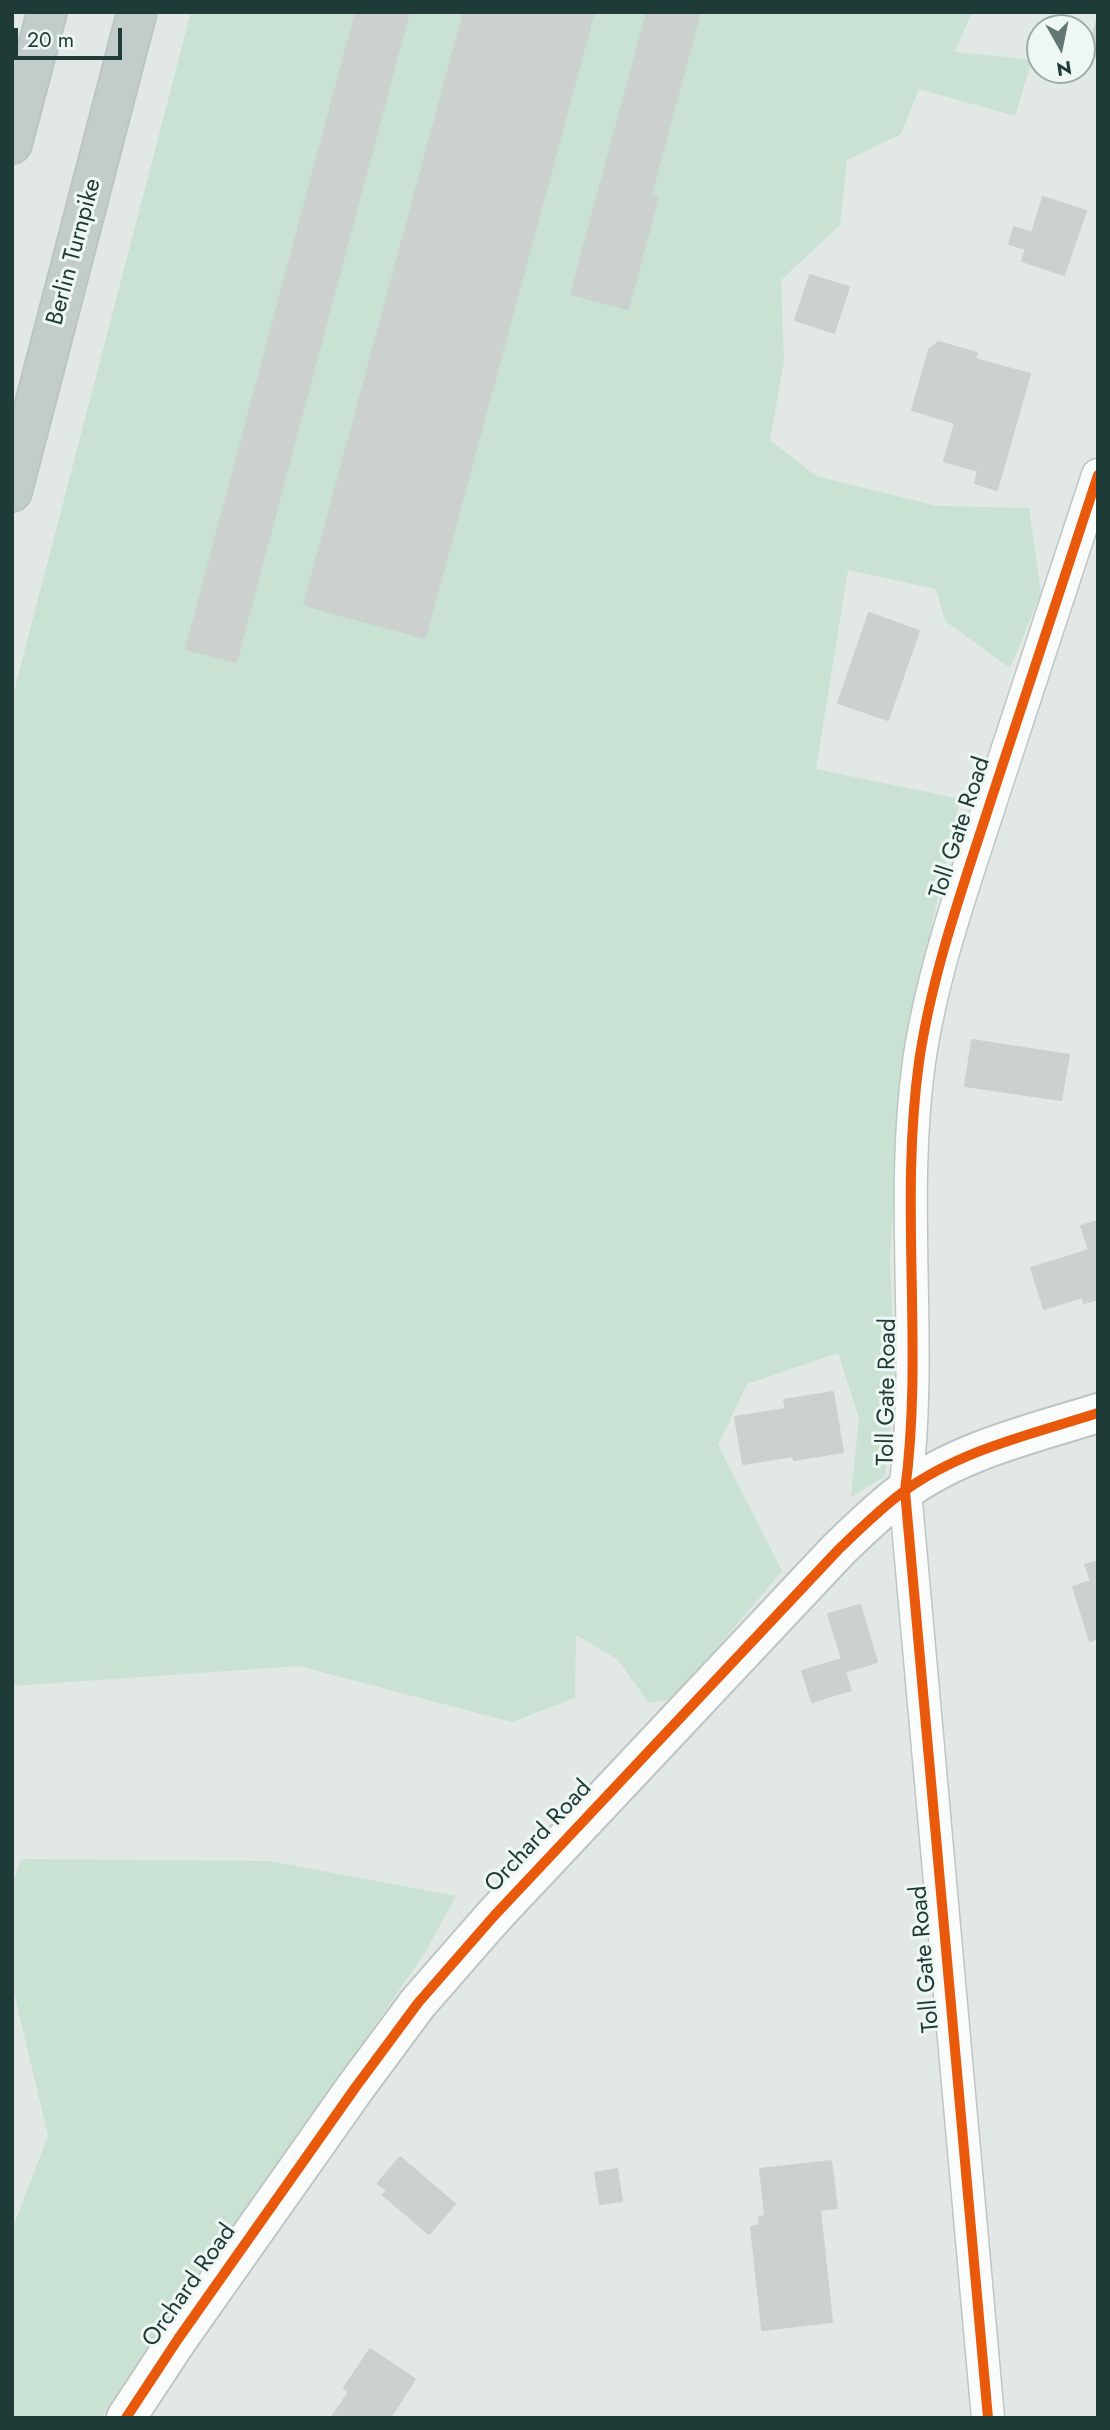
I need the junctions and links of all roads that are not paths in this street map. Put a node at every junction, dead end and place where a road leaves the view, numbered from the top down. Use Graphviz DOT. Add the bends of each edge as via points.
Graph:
graph roads {
  1 [pos="47,12"];
  2 [pos="137,12"];
  3 [pos="12,144"];
  4 [pos="1098,475"];
  5 [pos="12,492"];
  6 [pos="1098,1413"];
  7 [pos="905,1491"];
  8 [pos="126,2418"];
  9 [pos="988,2418"];
  1 -- 3 [label="highway"];
  2 -- 5 [label="highway, Berlin Turnpike"];
  4 -- 7 [label="street, Toll Gate Road" via="962,890 919,1062 909,1215 911,1444"];
  6 -- 7 [label="street, Orchard Road" via="993,1446 947,1465"];
  7 -- 8 [label="street, Orchard Road" via="839,1549 494,1916 418,2004"];
  7 -- 9 [label="street, Toll Gate Road"];
}
